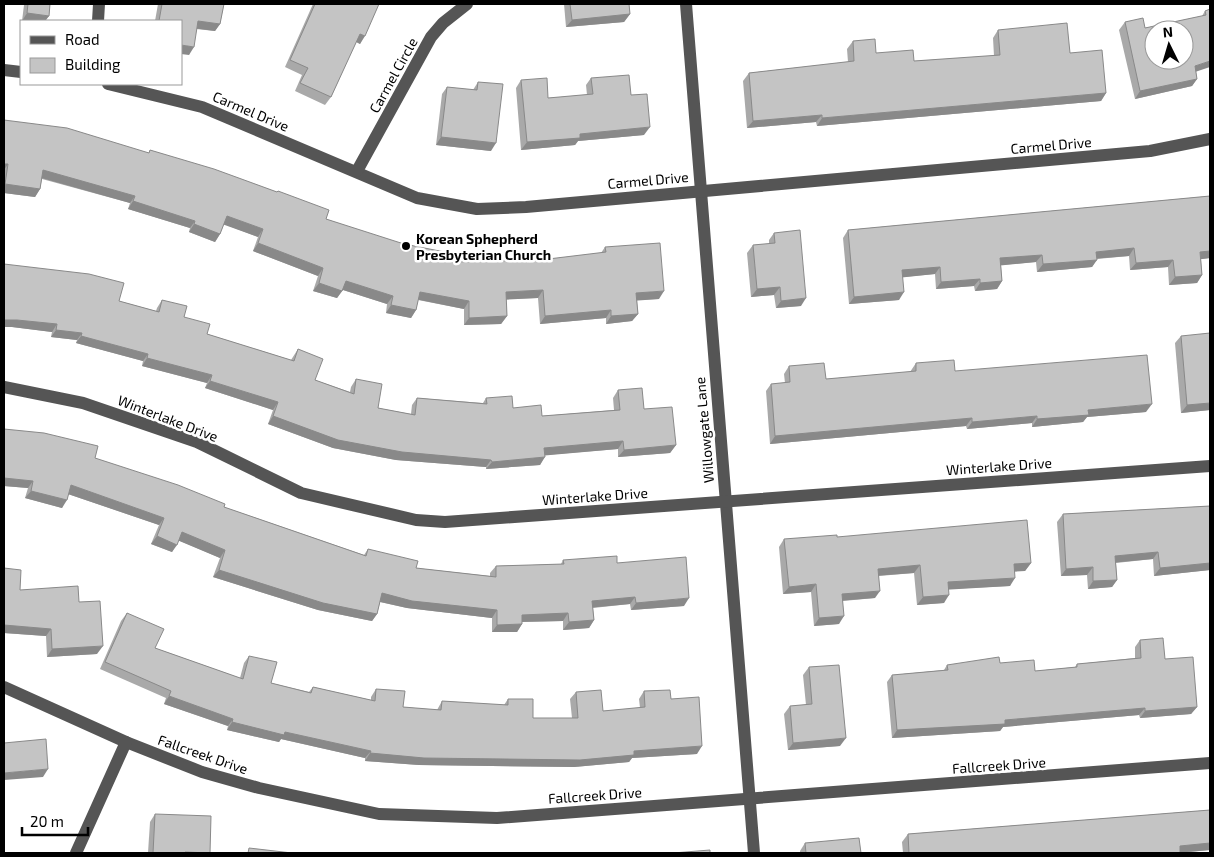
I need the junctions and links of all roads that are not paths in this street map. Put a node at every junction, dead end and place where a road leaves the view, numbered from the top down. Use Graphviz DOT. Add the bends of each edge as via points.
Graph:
graph roads {
  1 [pos="99,4"];
  2 [pos="467,4"];
  3 [pos="686,4"];
  4 [pos="98,20"];
  5 [pos="4,70"];
  6 [pos="20,72"];
  7 [pos="112,85"];
  8 [pos="1210,139"];
  9 [pos="357,172"];
  10 [pos="700,190"];
  11 [pos="4,387"];
  12 [pos="1210,466"];
  13 [pos="725,501"];
  14 [pos="4,687"];
  15 [pos="126,742"];
  16 [pos="1210,763"];
  17 [pos="750,799"];
  18 [pos="76,853"];
  19 [pos="754,853"];
  1 -- 4 [label="street"];
  2 -- 9 [label="street, Carmel Circle" via="431,37"];
  3 -- 10 [label="street, Willowgate Lane"];
  5 -- 6 [label="street"];
  7 -- 9 [label="street, Carmel Drive" via="202,107"];
  8 -- 10 [label="street, Carmel Drive" via="1150,151"];
  9 -- 10 [label="street, Carmel Drive" via="417,198 477,209"];
  10 -- 13 [label="street, Willowgate Lane"];
  11 -- 13 [label="street, Winterlake Drive" via="83,403 197,442 301,493 416,520 445,522"];
  12 -- 13 [label="street, Winterlake Drive"];
  13 -- 17 [label="street, Willowgate Lane"];
  14 -- 15 [label="street, Fallcreek Drive"];
  15 -- 17 [label="street, Fallcreek Drive" via="202,772 379,814 497,818"];
  15 -- 18 [label="street"];
  16 -- 17 [label="street, Fallcreek Drive"];
  17 -- 19 [label="street, Willowgate Lane"];
}
